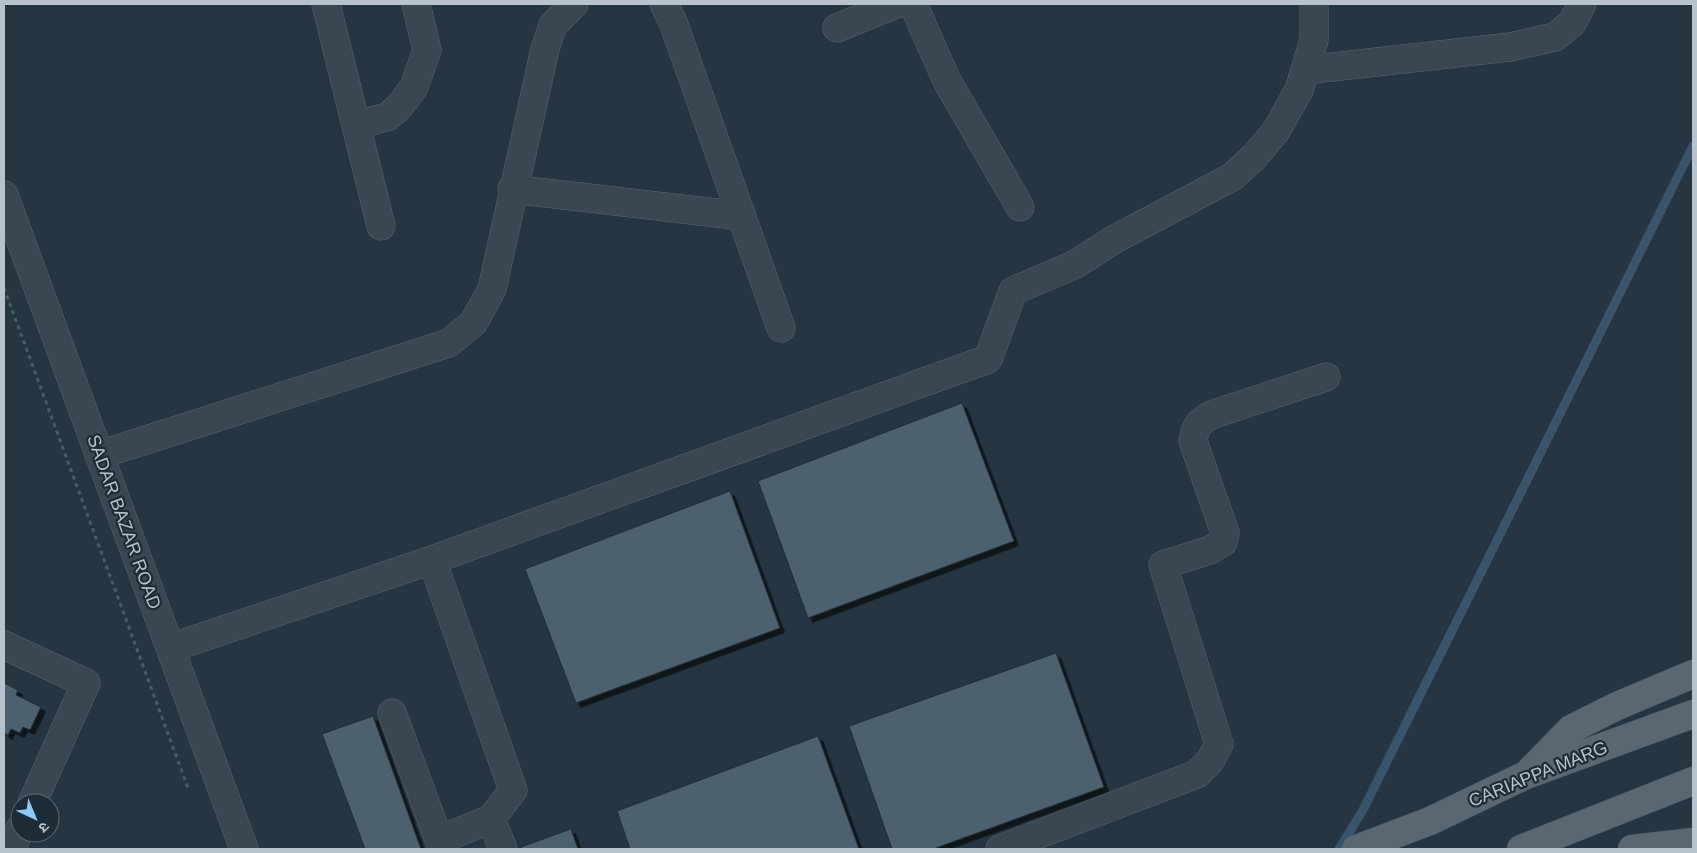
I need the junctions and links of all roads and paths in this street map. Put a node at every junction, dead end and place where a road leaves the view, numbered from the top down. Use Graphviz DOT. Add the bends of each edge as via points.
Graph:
graph roads {
  1 [pos="326,4"];
  2 [pos="416,4"];
  3 [pos="574,4"];
  4 [pos="664,4"];
  5 [pos="896,4"];
  6 [pos="913,4"];
  7 [pos="1314,4"];
  8 [pos="1582,4"];
  9 [pos="837,28"];
  10 [pos="1305,70"];
  11 [pos="356,125"];
  12 [pos="512,189"];
  13 [pos="4,195"];
  14 [pos="1020,207"];
  15 [pos="742,216"];
  16 [pos="381,226"];
  17 [pos="4,288"];
  18 [pos="781,328"];
  19 [pos="1326,377"];
  20 [pos="99,456"];
  21 [pos="432,560"];
  22 [pos="4,645"];
  23 [pos="170,648"];
  24 [pos="1693,674"];
  25 [pos="392,713"];
  26 [pos="1693,714"];
  27 [pos="1526,775"];
  28 [pos="1693,781"];
  29 [pos="36,793"];
  30 [pos="190,793"];
  31 [pos="491,819"];
  32 [pos="1693,842"];
  33 [pos="441,845"];
  34 [pos="244,849"];
  35 [pos="502,849"];
  36 [pos="1000,849"];
  37 [pos="1356,849"];
  38 [pos="1521,849"];
  39 [pos="1632,849"];
  1 -- 11 [label="street"];
  2 -- 11 [label="street" via="427,50 414,88 387,117"];
  3 -- 12 [label="street" via="554,25 545,49"];
  4 -- 15 [label="street"];
  5 -- 9 [label="street"];
  6 -- 14 [label="street" via="947,81"];
  7 -- 10 [label="street" via="1314,40"];
  8 -- 10 [label="street" via="1572,22 1555,37 1510,47"];
  10 -- 21 [label="street" via="1299,90 1276,131 1232,176 1115,239 1074,265 1013,291 988,359"];
  11 -- 16 [label="street"];
  12 -- 15 [label="street"];
  12 -- 20 [label="street" via="492,288 474,322 449,343"];
  13 -- 20 [label="street, SADAR BAZAR ROAD"];
  15 -- 18 [label="street"];
  17 -- 30 [label="path"];
  19 -- 36 [label="street" via="1208,416 1195,429 1193,441 1226,533 1223,542 1210,550 1163,565 1219,744 1210,761 1197,774"];
  20 -- 23 [label="street, SADAR BAZAR ROAD"];
  21 -- 23 [label="street"];
  21 -- 31 [label="street" via="513,790"];
  22 -- 29 [label="street" via="86,683"];
  23 -- 34 [label="street, SADAR BAZAR ROAD"];
  24 -- 27 [label="main road" via="1571,729"];
  25 -- 33 [label="street"];
  26 -- 27 [label="main road, CARIAPPA MARG"];
  27 -- 37 [label="main road, CARIAPPA MARG" via="1430,820"];
  28 -- 38 [label="main road"];
  31 -- 33 [label="street"];
  31 -- 35 [label="street"];
  32 -- 39 [label="main road"];
}
